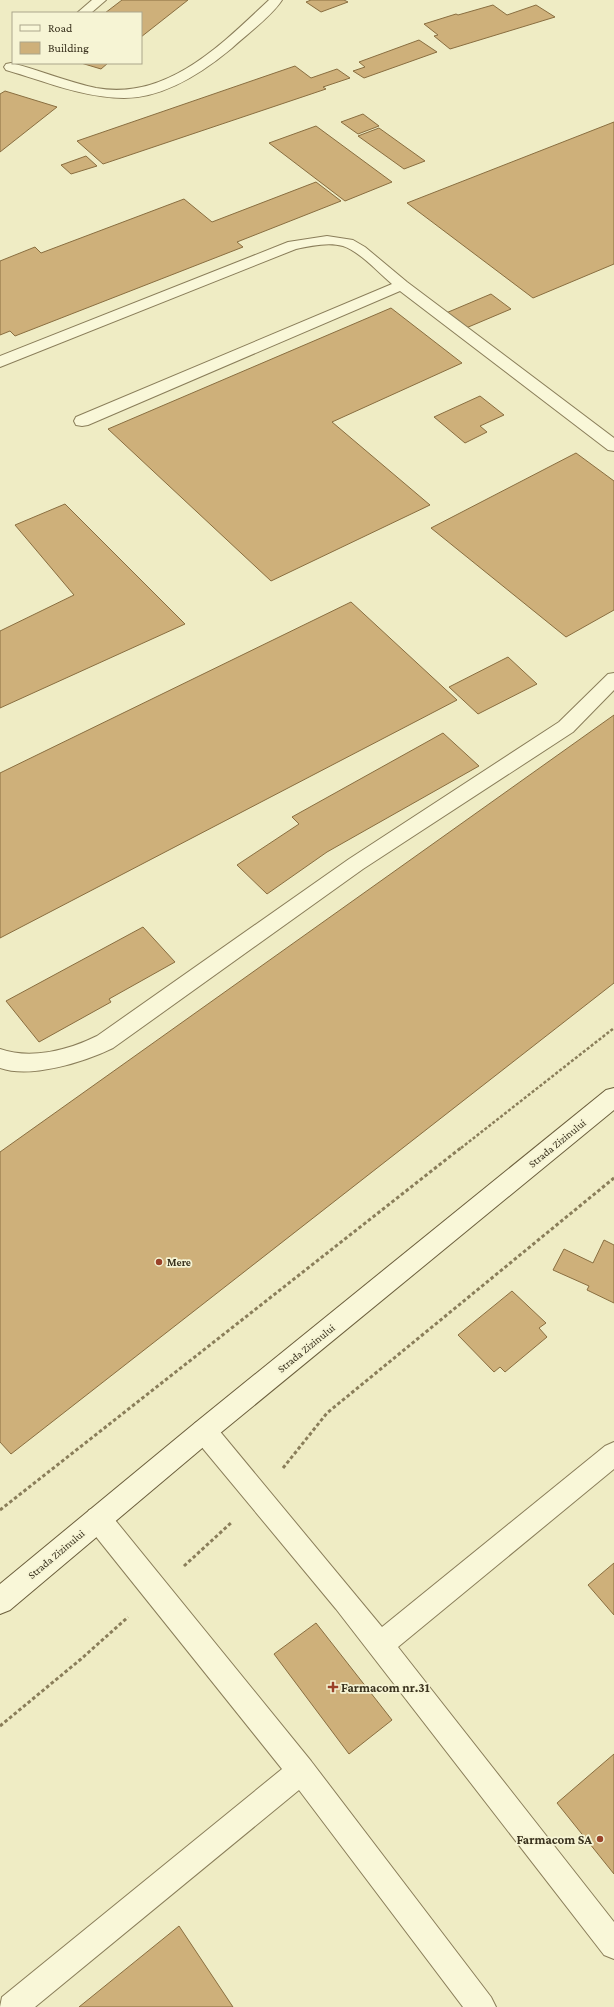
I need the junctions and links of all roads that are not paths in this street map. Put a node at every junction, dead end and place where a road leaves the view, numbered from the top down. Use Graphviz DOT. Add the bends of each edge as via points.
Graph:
graph roads {
  1 [pos="100,0"];
  2 [pos="276,0"];
  3 [pos="84,12"];
  4 [pos="9,68"];
  5 [pos="402,285"];
  6 [pos="0,362"];
  7 [pos="82,421"];
  8 [pos="614,446"];
  9 [pos="614,679"];
  10 [pos="0,1058"];
  11 [pos="614,1097"];
  12 [pos="204,1431"];
  13 [pos="614,1454"];
  14 [pos="98,1519"];
  15 [pos="0,1600"];
  16 [pos="380,1645"];
  17 [pos="301,1771"];
  18 [pos="614,1945"];
  19 [pos="12,2007"];
  20 [pos="482,2007"];
  1 -- 3 [label="lane"];
  2 -- 4 [label="lane" via="219,54 184,77 141,92 99,92"];
  5 -- 6 [label="lane" via="349,243 323,240 293,245"];
  5 -- 7 [label="lane"];
  5 -- 8 [label="lane"];
  9 -- 10 [label="lane" via="566,727 356,864 105,1042 82,1053 46,1060 7,1062"];
  11 -- 12 [label="main road, Strada Zizinului"];
  12 -- 14 [label="main road, Strada Zizinului"];
  12 -- 16 [label="lane"];
  13 -- 16 [label="lane"];
  14 -- 15 [label="main road, Strada Zizinului"];
  14 -- 17 [label="lane"];
  16 -- 18 [label="lane"];
  17 -- 19 [label="lane"];
  17 -- 20 [label="lane"];
}
